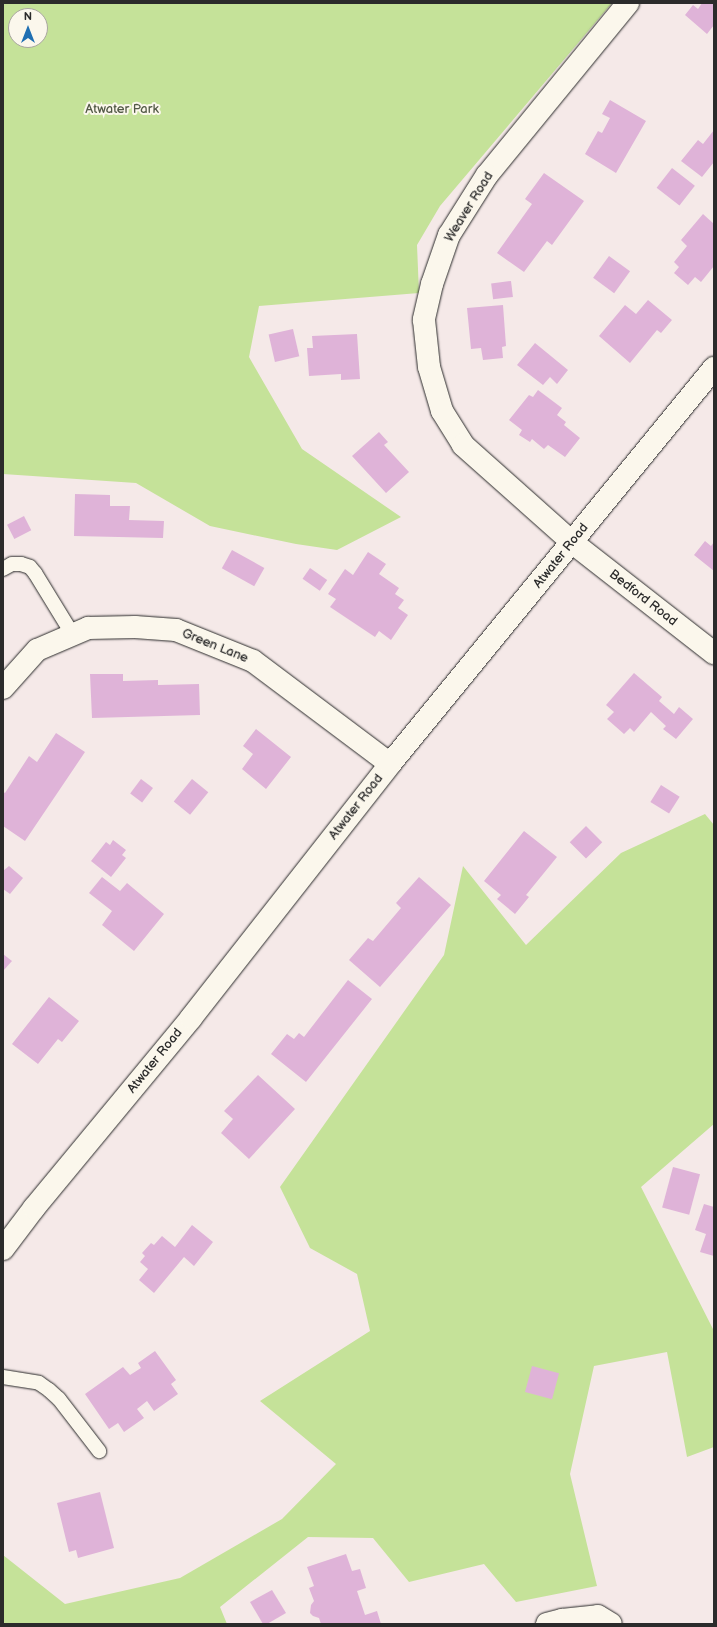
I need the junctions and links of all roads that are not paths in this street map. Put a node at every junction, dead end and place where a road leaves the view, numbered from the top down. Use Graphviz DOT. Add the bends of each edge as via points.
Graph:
graph roads {
  1 [pos="628,3"];
  2 [pos="714,368"];
  3 [pos="572,543"];
  4 [pos="3,569"];
  5 [pos="73,635"];
  6 [pos="714,653"];
  7 [pos="3,688"];
  8 [pos="390,764"];
  9 [pos="3,1249"];
  10 [pos="3,1377"];
  11 [pos="99,1451"];
  12 [pos="547,1624"];
  13 [pos="611,1624"];
  1 -- 3 [label="street, Weaver Road" via="487,175 449,235 432,284 424,320 429,367 442,411 463,445"];
  2 -- 3 [label="street, Atwater Road"];
  3 -- 6 [label="street, Bedford Road"];
  3 -- 8 [label="street, Atwater Road"];
  4 -- 5 [label="lane" via="12,564 30,567"];
  5 -- 7 [label="street, Green Lane" via="37,650"];
  5 -- 8 [label="street, Green Lane" via="88,628 135,627 176,630 253,661"];
  8 -- 9 [label="street, Atwater Road" via="191,1018"];
  10 -- 11 [label="lane" via="40,1383 63,1404"];
  12 -- 13 [label="street" via="598,1616"];
}
